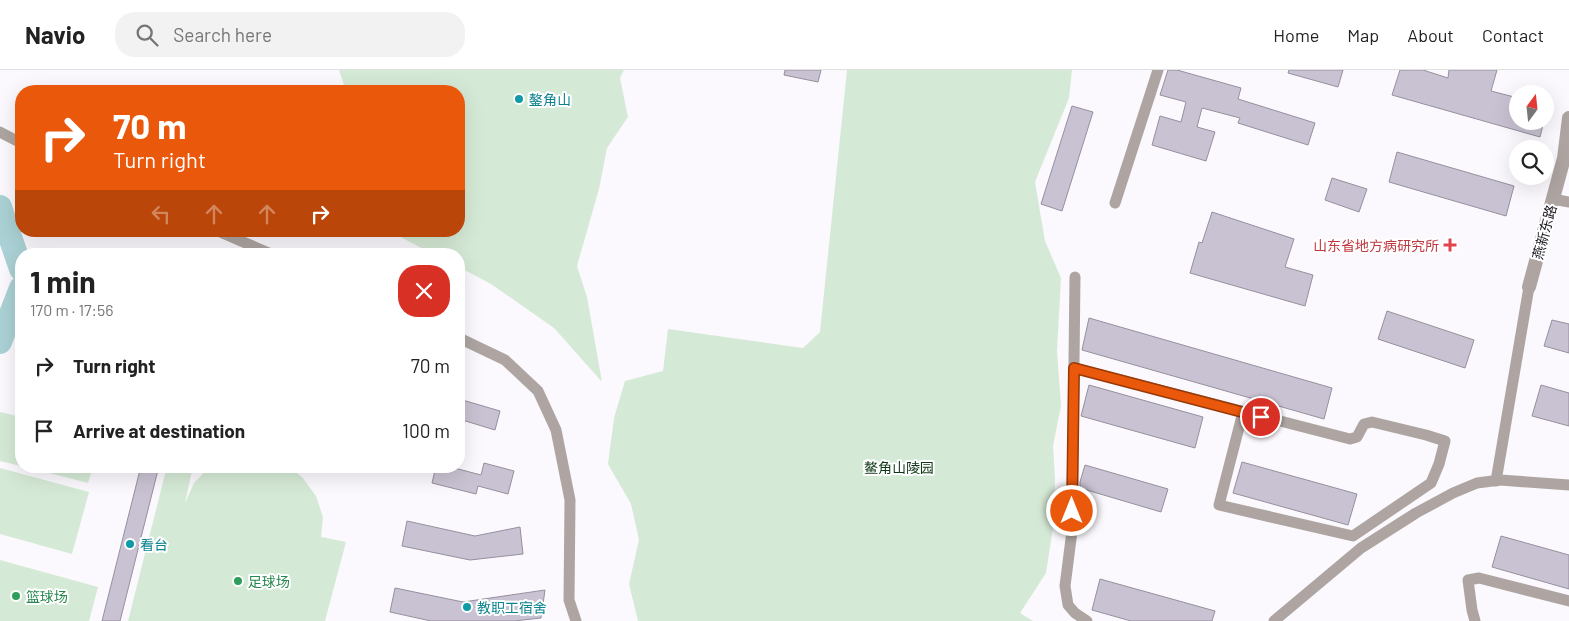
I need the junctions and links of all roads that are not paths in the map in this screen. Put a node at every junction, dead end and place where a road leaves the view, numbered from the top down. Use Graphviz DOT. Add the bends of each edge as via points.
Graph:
graph roads {
  1 [pos="1158,70"];
  2 [pos="1569,118"];
  3 [pos="0,132"];
  4 [pos="15,140"];
  5 [pos="1553,198"];
  6 [pos="1569,202"];
  7 [pos="1115,203"];
  8 [pos="232,237"];
  9 [pos="257,248"];
  10 [pos="1075,277"];
  11 [pos="1529,287"];
  12 [pos="465,341"];
  13 [pos="1074,368"];
  14 [pos="1243,412"];
  15 [pos="1496,481"];
  16 [pos="1569,485"];
  17 [pos="1569,601"];
  18 [pos="576,621"];
  19 [pos="1087,621"];
  20 [pos="1274,621"];
  21 [pos="1475,621"];
  1 -- 7 [label="street"];
  2 -- 5 [label="street, 燕新东路" via="1564,158"];
  3 -- 4 [label="street"];
  5 -- 6 [label="street"];
  5 -- 11 [label="street, 燕新东路"];
  8 -- 9 [label="street"];
  10 -- 13 [label="street"];
  11 -- 15 [label="street"];
  12 -- 18 [label="street" via="505,360 538,391 556,430 570,500 569,600"];
  13 -- 14 [label="street"];
  13 -- 19 [label="street" via="1072,531 1065,586 1068,604 1074,613"];
  14 -- 14 [label="street" via="1350,439 1357,437 1364,424 1372,422 1426,435 1444,441 1440,464 1431,483 1353,536 1219,505"];
  15 -- 16 [label="street"];
  15 -- 20 [label="street" via="1477,483 1416,513 1361,548"];
  17 -- 21 [label="street" via="1480,578 1468,580"];
}
